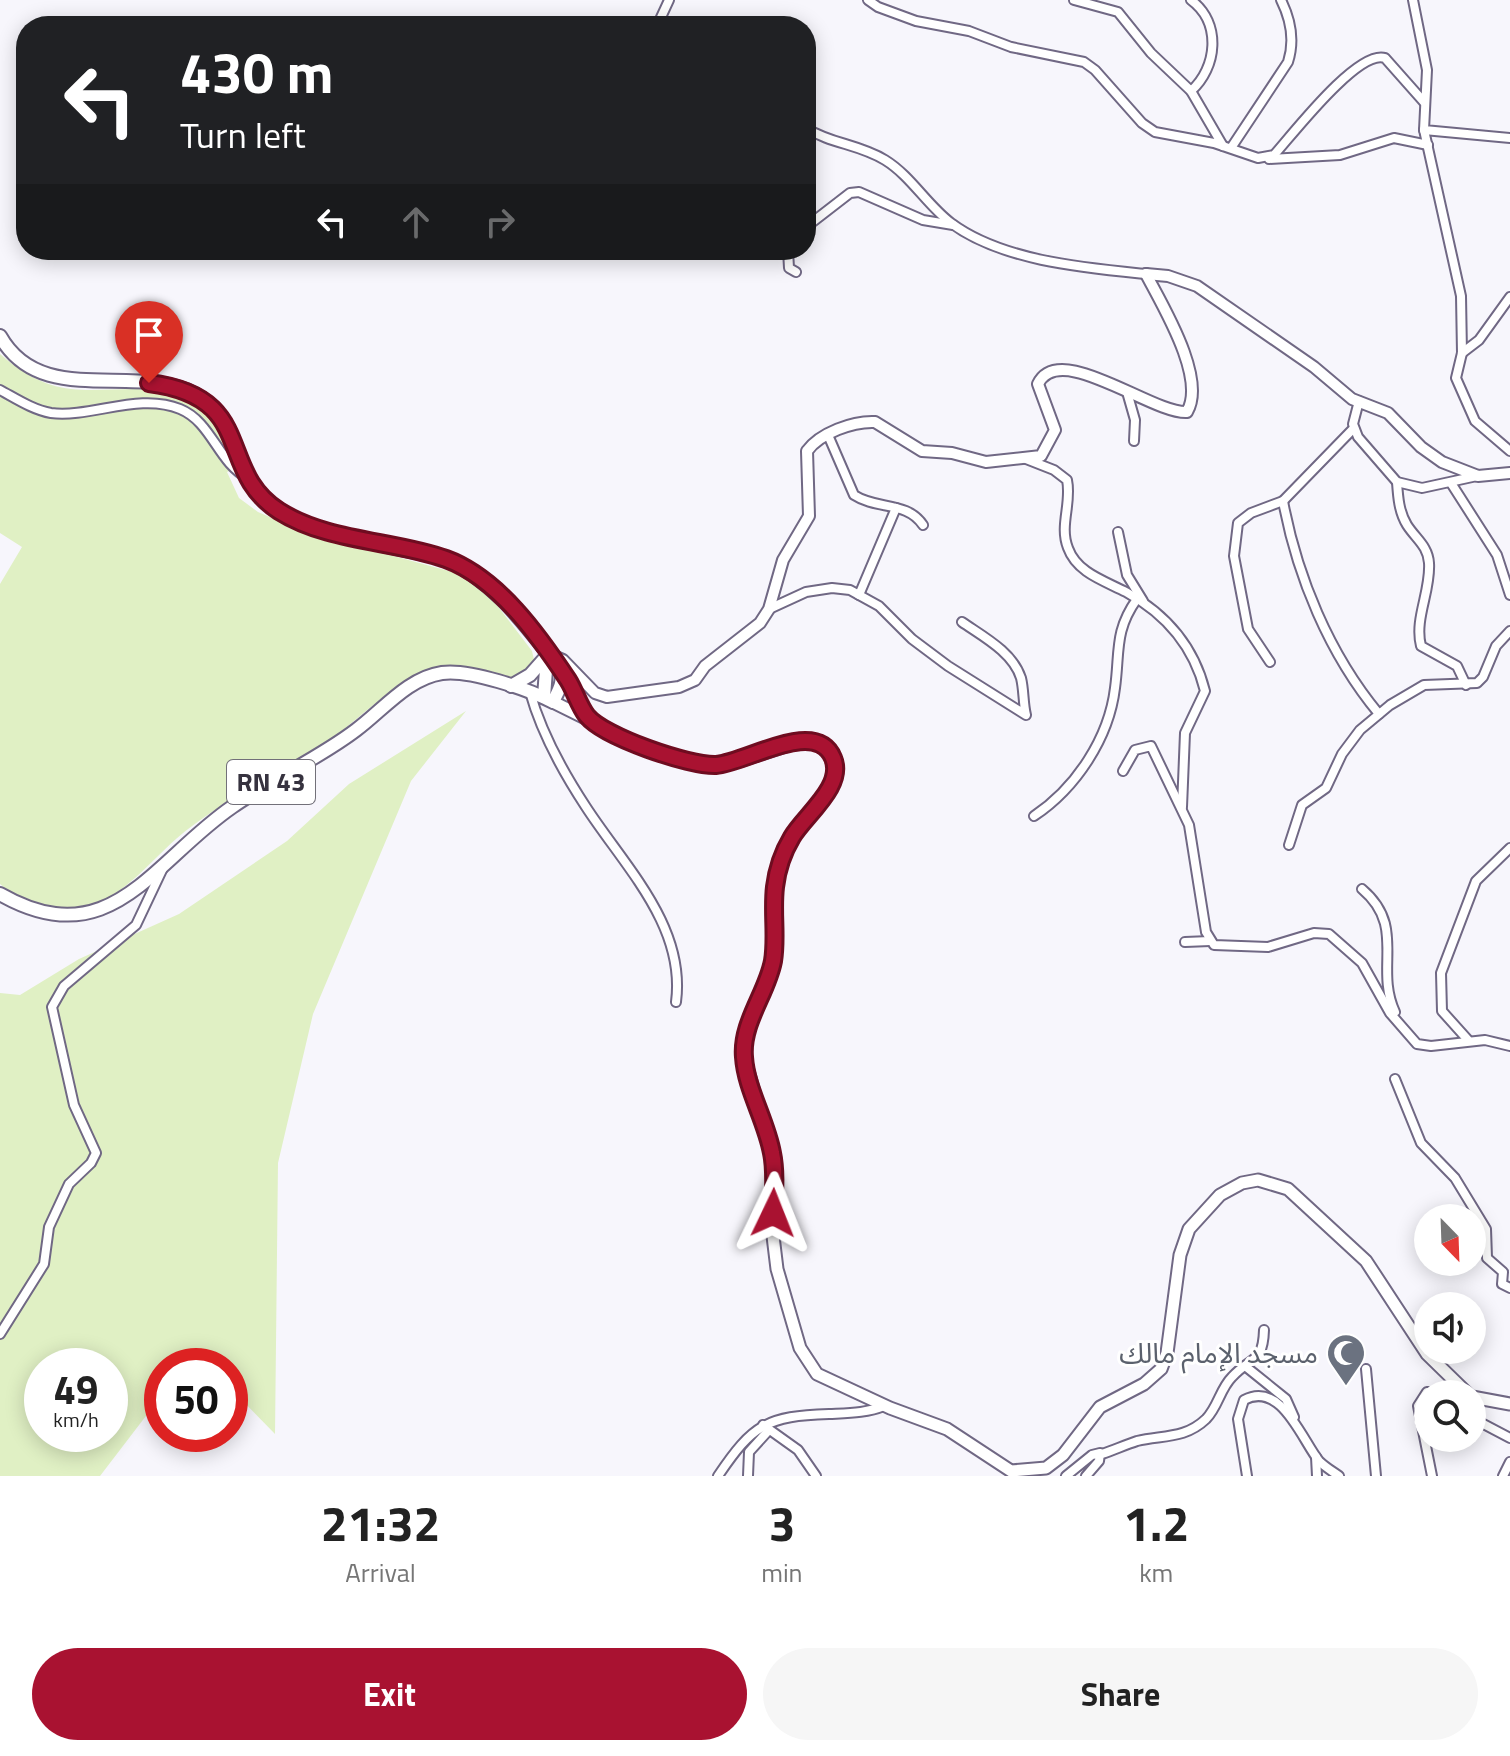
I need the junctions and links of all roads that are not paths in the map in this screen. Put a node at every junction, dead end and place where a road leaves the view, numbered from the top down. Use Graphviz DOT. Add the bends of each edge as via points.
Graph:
graph roads {
  1 [pos="868,0"];
  2 [pos="1074,0"];
  3 [pos="1191,0"];
  4 [pos="1281,0"];
  5 [pos="1413,0"];
  6 [pos="1191,91"];
  7 [pos="1424,102"];
  8 [pos="1424,130"];
  9 [pos="816,134"];
  10 [pos="1510,138"];
  11 [pos="1428,145"];
  12 [pos="1227,147"];
  13 [pos="1268,159"];
  14 [pos="816,219"];
  15 [pos="954,225"];
  16 [pos="789,260"];
  17 [pos="796,272"];
  18 [pos="1146,274"];
  19 [pos="1510,297"];
  20 [pos="0,336"];
  21 [pos="1462,353"];
  22 [pos="0,390"];
  23 [pos="1127,392"];
  24 [pos="1359,401"];
  25 [pos="1354,428"];
  26 [pos="828,435"];
  27 [pos="1134,441"];
  28 [pos="1508,446"];
  29 [pos="1021,457"];
  30 [pos="1510,473"];
  31 [pos="1478,476"];
  32 [pos="252,481"];
  33 [pos="1397,482"];
  34 [pos="1451,483"];
  35 [pos="1283,501"];
  36 [pos="896,508"];
  37 [pos="923,525"];
  38 [pos="1118,532"];
  39 [pos="859,595"];
  40 [pos="1510,595"];
  41 [pos="1137,599"];
  42 [pos="1148,607"];
  43 [pos="769,609"];
  44 [pos="962,622"];
  45 [pos="1510,631"];
  46 [pos="547,656"];
  47 [pos="1270,662"];
  48 [pos="559,667"];
  49 [pos="1466,685"];
  50 [pos="511,686"];
  51 [pos="529,691"];
  52 [pos="548,700"];
  53 [pos="1379,714"];
  54 [pos="587,717"];
  55 [pos="1123,771"];
  56 [pos="1182,811"];
  57 [pos="1034,816"];
  58 [pos="1289,845"];
  59 [pos="1510,848"];
  60 [pos="165,863"];
  61 [pos="1362,889"];
  62 [pos="0,894"];
  63 [pos="1210,941"];
  64 [pos="1185,942"];
  65 [pos="676,1002"];
  66 [pos="1401,1028"];
  67 [pos="1468,1040"];
  68 [pos="1510,1046"];
  69 [pos="1395,1079"];
  70 [pos="1510,1288"];
  71 [pos="1264,1330"];
  72 [pos="0,1334"];
  73 [pos="1245,1366"];
  74 [pos="1366,1369"];
  75 [pos="1454,1380"];
  76 [pos="1486,1399"];
  77 [pos="1510,1404"];
  78 [pos="884,1406"];
  79 [pos="1295,1422"];
  80 [pos="1486,1425"];
  81 [pos="766,1428"];
  82 [pos="1510,1438"];
  83 [pos="1427,1452"];
  84 [pos="1102,1454"];
  85 [pos="1316,1457"];
  86 [pos="1510,1462"];
  87 [pos="1014,1473"];
  88 [pos="718,1476"];
  89 [pos="748,1476"];
  90 [pos="816,1476"];
  91 [pos="1066,1476"];
  92 [pos="1086,1476"];
  93 [pos="1247,1476"];
  94 [pos="1317,1476"];
  95 [pos="1339,1476"];
  96 [pos="1376,1476"];
  97 [pos="1432,1476"];
  98 [pos="1503,1476"];
  1 -- 12 [label="street" via="916,21 1084,62 1147,127"];
  2 -- 6 [label="street" via="1118,12"];
  3 -- 6 [label="street" via="1208,23 1213,51 1208,75"];
  4 -- 12 [label="street" via="1292,35 1288,62"];
  5 -- 7 [label="street" via="1426,59"];
  6 -- 12 [label="street"];
  7 -- 8 [label="street"];
  7 -- 13 [label="street" via="1385,58 1374,57 1350,74"];
  8 -- 10 [label="street"];
  8 -- 11 [label="street"];
  9 -- 15 [label="street" via="888,161"];
  11 -- 13 [label="street" via="1394,138 1357,153"];
  11 -- 21 [label="street" via="1459,284"];
  12 -- 13 [label="street"];
  14 -- 15 [label="street" via="859,192 923,220"];
  15 -- 18 [label="street" via="1062,265"];
  16 -- 17 [label="street"];
  18 -- 23 [label="street" via="1183,345 1190,407 1183,413"];
  18 -- 24 [label="street" via="1197,286"];
  19 -- 21 [label="street" via="1479,340"];
  20 -- 32 [label="main road" via="14,355 51,376 172,386 197,395 225,425"];
  21 -- 28 [label="street" via="1456,368 1459,389 1475,421"];
  22 -- 32 [label="street" via="54,413 146,405 178,408 204,428 230,466"];
  23 -- 27 [label="street"];
  23 -- 29 [label="street" via="1076,371 1057,369 1044,375 1039,389 1055,430 1041,456"];
  24 -- 25 [label="street"];
  24 -- 31 [label="street" via="1388,413 1430,454"];
  25 -- 33 [label="street" via="1362,445"];
  25 -- 35 [label="street"];
  26 -- 29 [label="street" via="875,422 922,451 986,462"];
  26 -- 36 [label="street" via="854,495"];
  26 -- 43 [label="street" via="807,451 809,516 783,560"];
  29 -- 41 [label="street" via="1067,480 1064,534 1076,563"];
  30 -- 31 [label="street"];
  31 -- 34 [label="street"];
  32 -- 46 [label="main road" via="264,499 297,520 446,559 466,569 501,596"];
  33 -- 34 [label="street" via="1422,488"];
  33 -- 49 [label="street" via="1403,516 1424,545 1429,562 1421,646 1457,666"];
  34 -- 40 [label="street" via="1497,555"];
  35 -- 47 [label="street" via="1243,517 1234,543 1248,629"];
  35 -- 53 [label="street" via="1291,547 1324,627 1354,682"];
  36 -- 37 [label="street" via="914,513"];
  36 -- 39 [label="street"];
  38 -- 42 [label="street" via="1127,575"];
  39 -- 43 [label="street" via="841,588 817,590"];
  39 -- 44 [label="street" via="879,606 933,655 1026,715 1016,668"];
  41 -- 42 [label="street"];
  41 -- 57 [label="street" via="1121,627 1107,728 1077,775"];
  42 -- 56 [label="street" via="1186,643 1205,691 1184,739"];
  43 -- 46 [label="street" via="695,680 679,687 601,696 563,660"];
  45 -- 49 [label="street" via="1496,646 1483,677"];
  46 -- 48 [label="main road"];
  46 -- 50 [label="main road"];
  46 -- 52 [label="main road"];
  48 -- 52 [label="main road" via="561,681"];
  48 -- 54 [label="main road"];
  49 -- 53 [label="street" via="1424,685"];
  50 -- 51 [label="main road, RN 43"];
  50 -- 60 [label="main road, RN 43" via="445,672 420,680 355,731 234,805"];
  51 -- 52 [label="main road, RN 43"];
  51 -- 65 [label="street" via="537,717 578,793 657,912 677,969"];
  52 -- 54 [label="main road"];
  53 -- 58 [label="street" via="1350,743 1326,788 1303,802"];
  54 -- 78 [label="main road" via="648,749 693,764 739,761 804,740 820,744 835,760 829,790 799,825 781,861 772,965 743,1053 774,1163 775,1258 804,1358 827,1380"];
  55 -- 56 [label="street" via="1132,753 1150,746"];
  56 -- 63 [label="street"];
  59 -- 67 [label="street" via="1476,881 1441,973 1442,1011"];
  60 -- 62 [label="main road, RN 43" via="133,891 90,913 50,916"];
  60 -- 72 [label="street" via="136,925 64,986 54,1001 53,1023 74,1105 96,1153 69,1184 49,1227 44,1264"];
  61 -- 66 [label="street" via="1386,920 1388,991"];
  63 -- 64 [label="street"];
  63 -- 66 [label="street" via="1227,948 1268,947 1314,933 1329,934 1362,963"];
  66 -- 67 [label="street" via="1421,1045"];
  67 -- 68 [label="street"];
  69 -- 70 [label="street" via="1421,1143 1461,1187 1486,1229 1487,1258 1503,1272 1502,1284"];
  71 -- 73 [label="street" via="1263,1349"];
  73 -- 79 [label="street" via="1286,1399"];
  73 -- 84 [label="street" via="1195,1427"];
  74 -- 96 [label="street"];
  75 -- 87 [label="main road" via="1427,1354 1366,1261 1288,1189 1258,1180 1242,1183 1220,1195 1189,1229 1161,1369 1100,1407 1055,1462"];
  76 -- 77 [label="main road"];
  78 -- 81 [label="street" via="846,1414 797,1413"];
  78 -- 87 [label="main road" via="947,1429"];
  79 -- 85 [label="street"];
  79 -- 93 [label="street" via="1271,1400 1244,1400 1238,1419"];
  80 -- 82 [label="street"];
  81 -- 88 [label="street" via="738,1448"];
  81 -- 89 [label="street" via="749,1452"];
  81 -- 90 [label="street" via="798,1450"];
  83 -- 97 [label="street"];
  84 -- 91 [label="street" via="1092,1455"];
  84 -- 92 [label="street"];
  85 -- 94 [label="street"];
  85 -- 95 [label="street"];
  86 -- 98 [label="street"];
}
